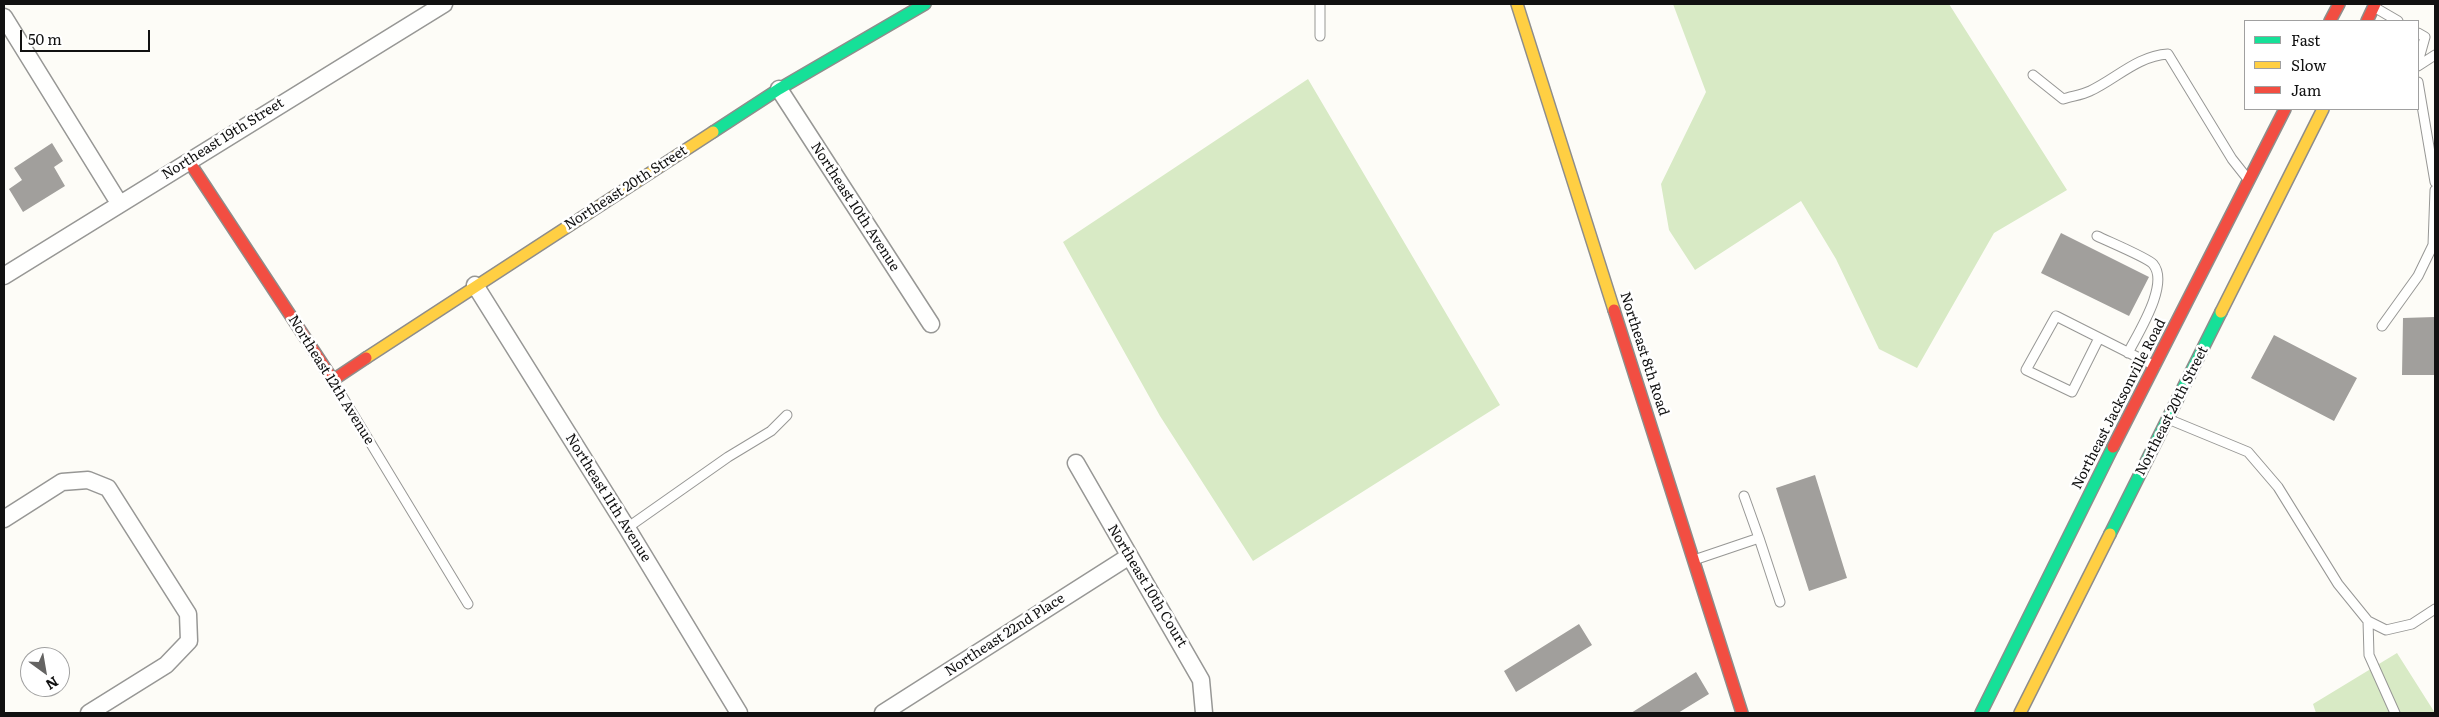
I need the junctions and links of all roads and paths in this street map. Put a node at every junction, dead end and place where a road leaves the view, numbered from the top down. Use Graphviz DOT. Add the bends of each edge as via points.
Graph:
graph roads {
  1 [pos="444,4"];
  2 [pos="925,4"];
  3 [pos="1320,4"];
  4 [pos="1517,4"];
  5 [pos="2339,4"];
  6 [pos="2374,6"];
  7 [pos="4,17"];
  8 [pos="2331,20"];
  9 [pos="2367,20"];
  10 [pos="2396,20"];
  11 [pos="2419,34"];
  12 [pos="1320,36"];
  13 [pos="2435,55"];
  14 [pos="2419,58"];
  15 [pos="2419,65"];
  16 [pos="2033,75"];
  17 [pos="2419,88"];
  18 [pos="779,89"];
  19 [pos="2285,110"];
  20 [pos="2322,110"];
  21 [pos="188,160"];
  22 [pos="2249,180"];
  23 [pos="2435,182"];
  24 [pos="2435,190"];
  25 [pos="119,203"];
  26 [pos="2097,236"];
  27 [pos="4,276"];
  28 [pos="475,285"];
  29 [pos="931,324"];
  30 [pos="2382,326"];
  31 [pos="2099,338"];
  32 [pos="2128,353"];
  33 [pos="2155,366"];
  34 [pos="332,380"];
  35 [pos="787,415"];
  36 [pos="2164,417"];
  37 [pos="1076,463"];
  38 [pos="1744,496"];
  39 [pos="4,519"];
  40 [pos="628,528"];
  41 [pos="1759,538"];
  42 [pos="1128,557"];
  43 [pos="1694,561"];
  44 [pos="1780,602"];
  45 [pos="468,604"];
  46 [pos="2435,609"];
  47 [pos="2368,621"];
  48 [pos="1995,685"];
  49 [pos="89,713"];
  50 [pos="739,713"];
  51 [pos="882,713"];
  52 [pos="1204,713"];
  53 [pos="1742,713"];
  54 [pos="1970,713"];
  55 [pos="1981,713"];
  56 [pos="2020,713"];
  57 [pos="2395,713"];
  1 -- 21 [label="street, Northeast 19th Street"];
  2 -- 18 [label="main road, Northeast 20th Street"];
  3 -- 12 [label="lane"];
  4 -- 43 [label="main road, Northeast 8th Road"];
  5 -- 8 [label="main road"];
  6 -- 9 [label="main road"];
  6 -- 10 [label="lane"];
  7 -- 25 [label="street"];
  11 -- 14 [label="lane" via="2425,37"];
  13 -- 15 [label="lane"];
  16 -- 22 [label="lane" via="2063,99 2089,92 2125,69 2156,55 2168,54 2232,159"];
  17 -- 23 [label="lane"];
  18 -- 28 [label="main road, Northeast 20th Street"];
  18 -- 29 [label="street, Northeast 10th Avenue"];
  19 -- 22 [label="main road, Northeast Jacksonville Road"];
  20 -- 36 [label="main road, Northeast 20th Street"];
  21 -- 25 [label="street, Northeast 19th Street"];
  21 -- 34 [label="main road, Northeast 12th Avenue"];
  22 -- 33 [label="main road, Northeast Jacksonville Road"];
  24 -- 30 [label="lane" via="2433,245 2418,276"];
  25 -- 27 [label="street, Northeast 19th Street"];
  26 -- 32 [label="lane" via="2152,263 2158,274 2158,290"];
  28 -- 34 [label="main road, Northeast 20th Street"];
  28 -- 40 [label="street, Northeast 11th Avenue"];
  31 -- 31 [label="lane" via="2056,316 2026,370 2072,392"];
  31 -- 32 [label="lane"];
  32 -- 33 [label="lane"];
  33 -- 48 [label="main road, Northeast Jacksonville Road" via="2140,406"];
  34 -- 45 [label="lane, Northeast 12th Avenue"];
  35 -- 40 [label="lane" via="771,431 728,457"];
  36 -- 47 [label="lane" via="2248,452 2278,487 2338,584"];
  36 -- 56 [label="main road, Northeast 20th Street"];
  37 -- 42 [label="street, Northeast 10th Court"];
  38 -- 41 [label="lane"];
  39 -- 49 [label="street" via="62,482 88,480 108,488 188,614 189,641 166,665"];
  40 -- 50 [label="street, Northeast 11th Avenue"];
  41 -- 43 [label="lane"];
  41 -- 44 [label="lane"];
  42 -- 51 [label="street, Northeast 22nd Place"];
  42 -- 52 [label="street, Northeast 10th Court" via="1201,680"];
  43 -- 53 [label="main road, Northeast 8th Road"];
  46 -- 47 [label="lane" via="2412,624 2386,630"];
  47 -- 57 [label="lane" via="2369,656"];
  48 -- 54 [label="main road"];
  48 -- 55 [label="main road, Northeast Jacksonville Road"];
}
